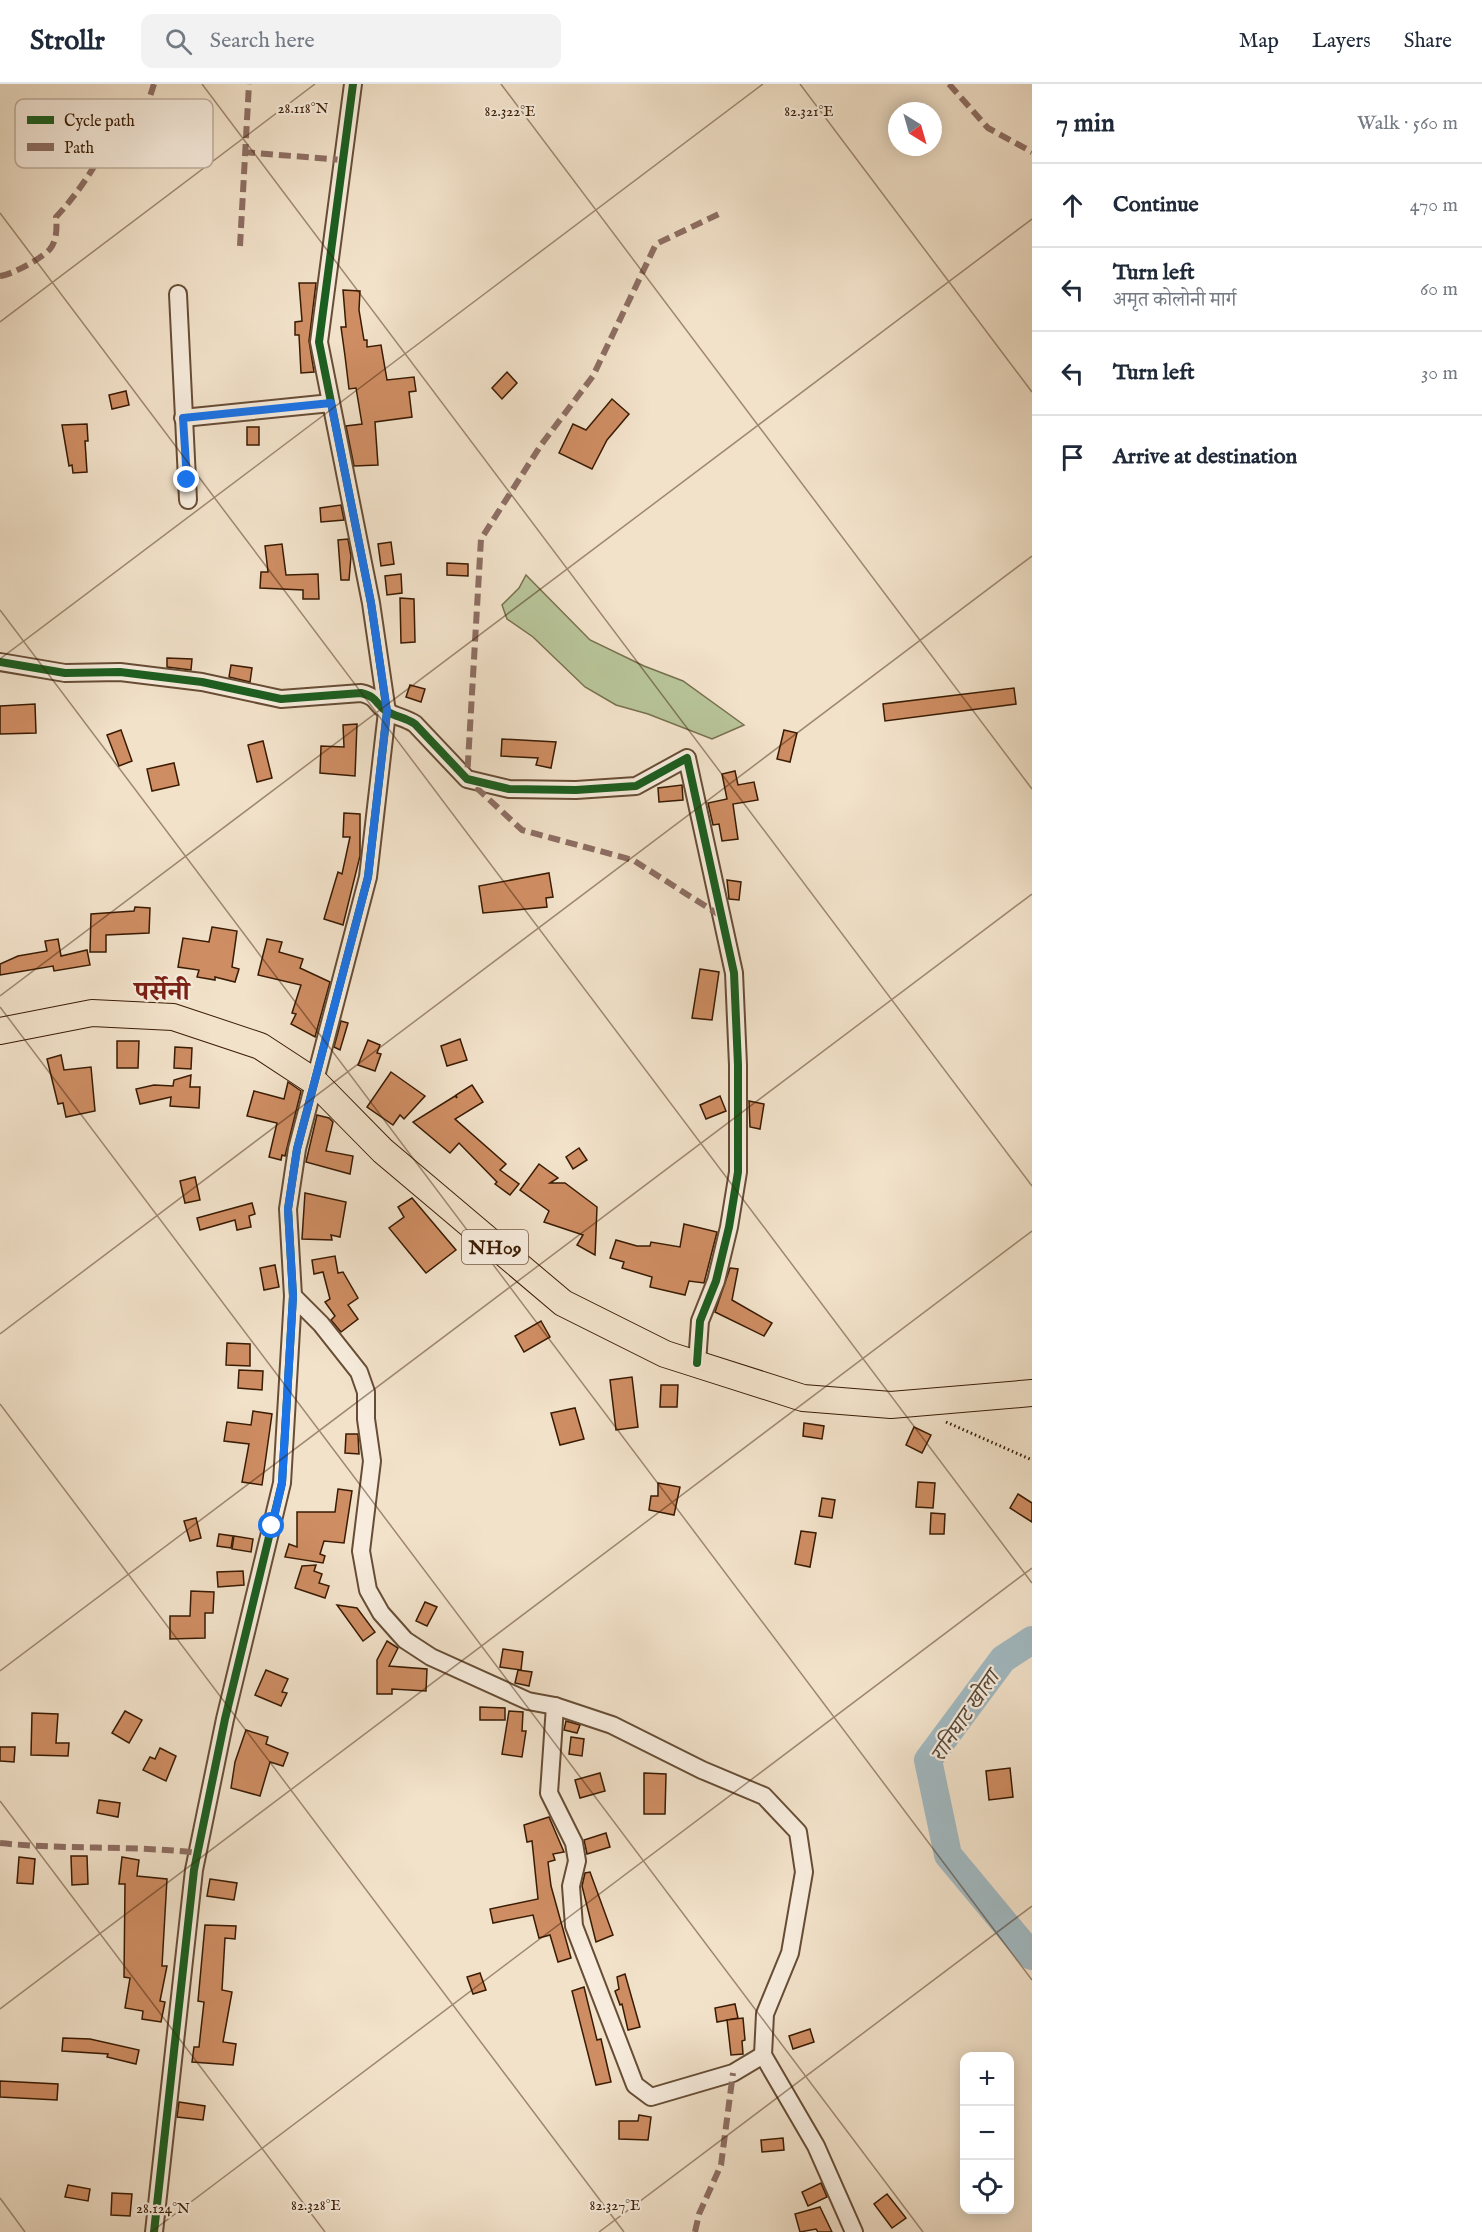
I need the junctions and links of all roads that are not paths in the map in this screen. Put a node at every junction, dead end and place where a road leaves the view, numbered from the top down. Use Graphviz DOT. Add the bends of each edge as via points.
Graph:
graph roads {
  1 [pos="352,84"];
  2 [pos="178,294"];
  3 [pos="331,403"];
  4 [pos="183,418"];
  5 [pos="188,501"];
  6 [pos="0,662"];
  7 [pos="387,711"];
  8 [pos="0,1030"];
  9 [pos="315,1082"];
  10 [pos="293,1296"];
  11 [pos="697,1364"];
  12 [pos="1032,1393"];
  13 [pos="555,1706"];
  14 [pos="763,2055"];
  15 [pos="154,2232"];
  16 [pos="854,2232"];
  1 -- 3 [label="street" via="319,342"];
  2 -- 4 [label="street"];
  3 -- 4 [label="street"];
  3 -- 7 [label="street" via="371,603"];
  4 -- 5 [label="street"];
  6 -- 7 [label="street" via="65,674 120,672 202,682 281,699 361,693 373,696"];
  7 -- 9 [label="street" via="368,877"];
  7 -- 11 [label="street" via="415,724 467,778 509,789 636,786 687,758 734,973 738,1065 738,1172 716,1281 700,1321"];
  8 -- 9 [label="main road, NH09" via="92,1013 173,1017 260,1046"];
  9 -- 10 [label="street" via="297,1149 288,1209"];
  9 -- 11 [label="main road, NH09" via="383,1151 563,1303 665,1354"];
  10 -- 13 [label="street" via="359,1372 366,1392 372,1461 361,1551 368,1590 381,1613 405,1640 431,1657 528,1701"];
  10 -- 15 [label="street" via="282,1483 225,1719 194,1870"];
  11 -- 12 [label="main road, NH09" via="802,1398 891,1405"];
  13 -- 14 [label="street" via="612,1725 764,1796 798,1832 804,1872 789,1953 765,2014"];
  13 -- 14 [label="street" via="549,1793 574,1843 574,1926 635,2085 651,2097 733,2073"];
  14 -- 16 [label="street" via="816,2146"];
}
